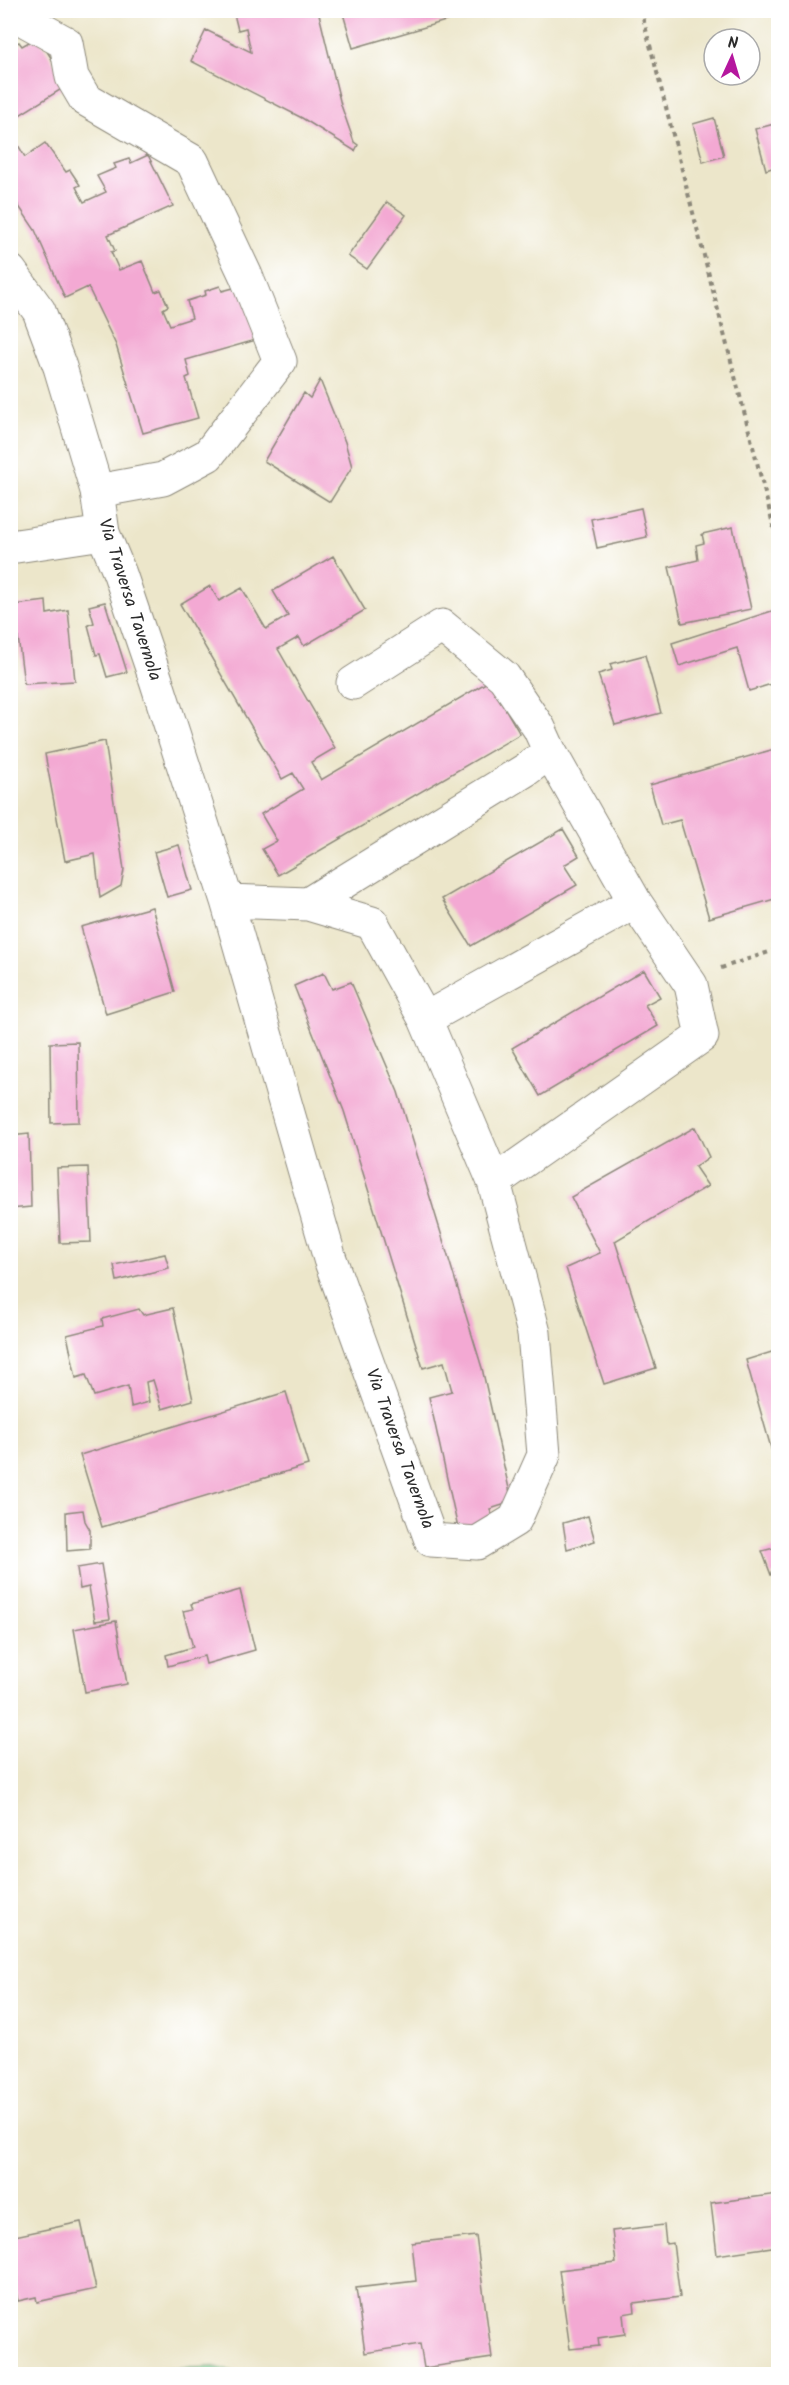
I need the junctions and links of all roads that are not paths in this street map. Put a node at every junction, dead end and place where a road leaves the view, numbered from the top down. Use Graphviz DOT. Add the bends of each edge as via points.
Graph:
graph roads {
  1 [pos="10,12"];
  2 [pos="10,271"];
  3 [pos="97,491"];
  4 [pos="103,533"];
  5 [pos="10,547"];
  6 [pos="353,683"];
  7 [pos="550,752"];
  8 [pos="226,902"];
  9 [pos="635,902"];
  10 [pos="308,904"];
  11 [pos="425,1019"];
  12 [pos="494,1182"];
  1 -- 3 [label="street" via="66,43 72,77 85,99 192,160 280,361 208,455 163,479"];
  2 -- 3 [label="street, Via Traversa Tavernola" via="39,311"];
  3 -- 4 [label="street, Via Traversa Tavernola"];
  4 -- 5 [label="street"];
  4 -- 8 [label="street, Via Traversa Tavernola" via="120,574"];
  6 -- 7 [label="street" via="442,626 504,677 539,728"];
  7 -- 9 [label="street"];
  7 -- 10 [label="street"];
  8 -- 10 [label="street, Via Traversa Tavernola"];
  8 -- 12 [label="street, Via Traversa Tavernola" via="330,1258 431,1540 477,1543 515,1520 544,1455 534,1333"];
  9 -- 11 [label="street"];
  9 -- 12 [label="street" via="692,985 702,1036"];
  10 -- 11 [label="street, Via Traversa Tavernola" via="372,923"];
  11 -- 12 [label="street, Via Traversa Tavernola"];
}
